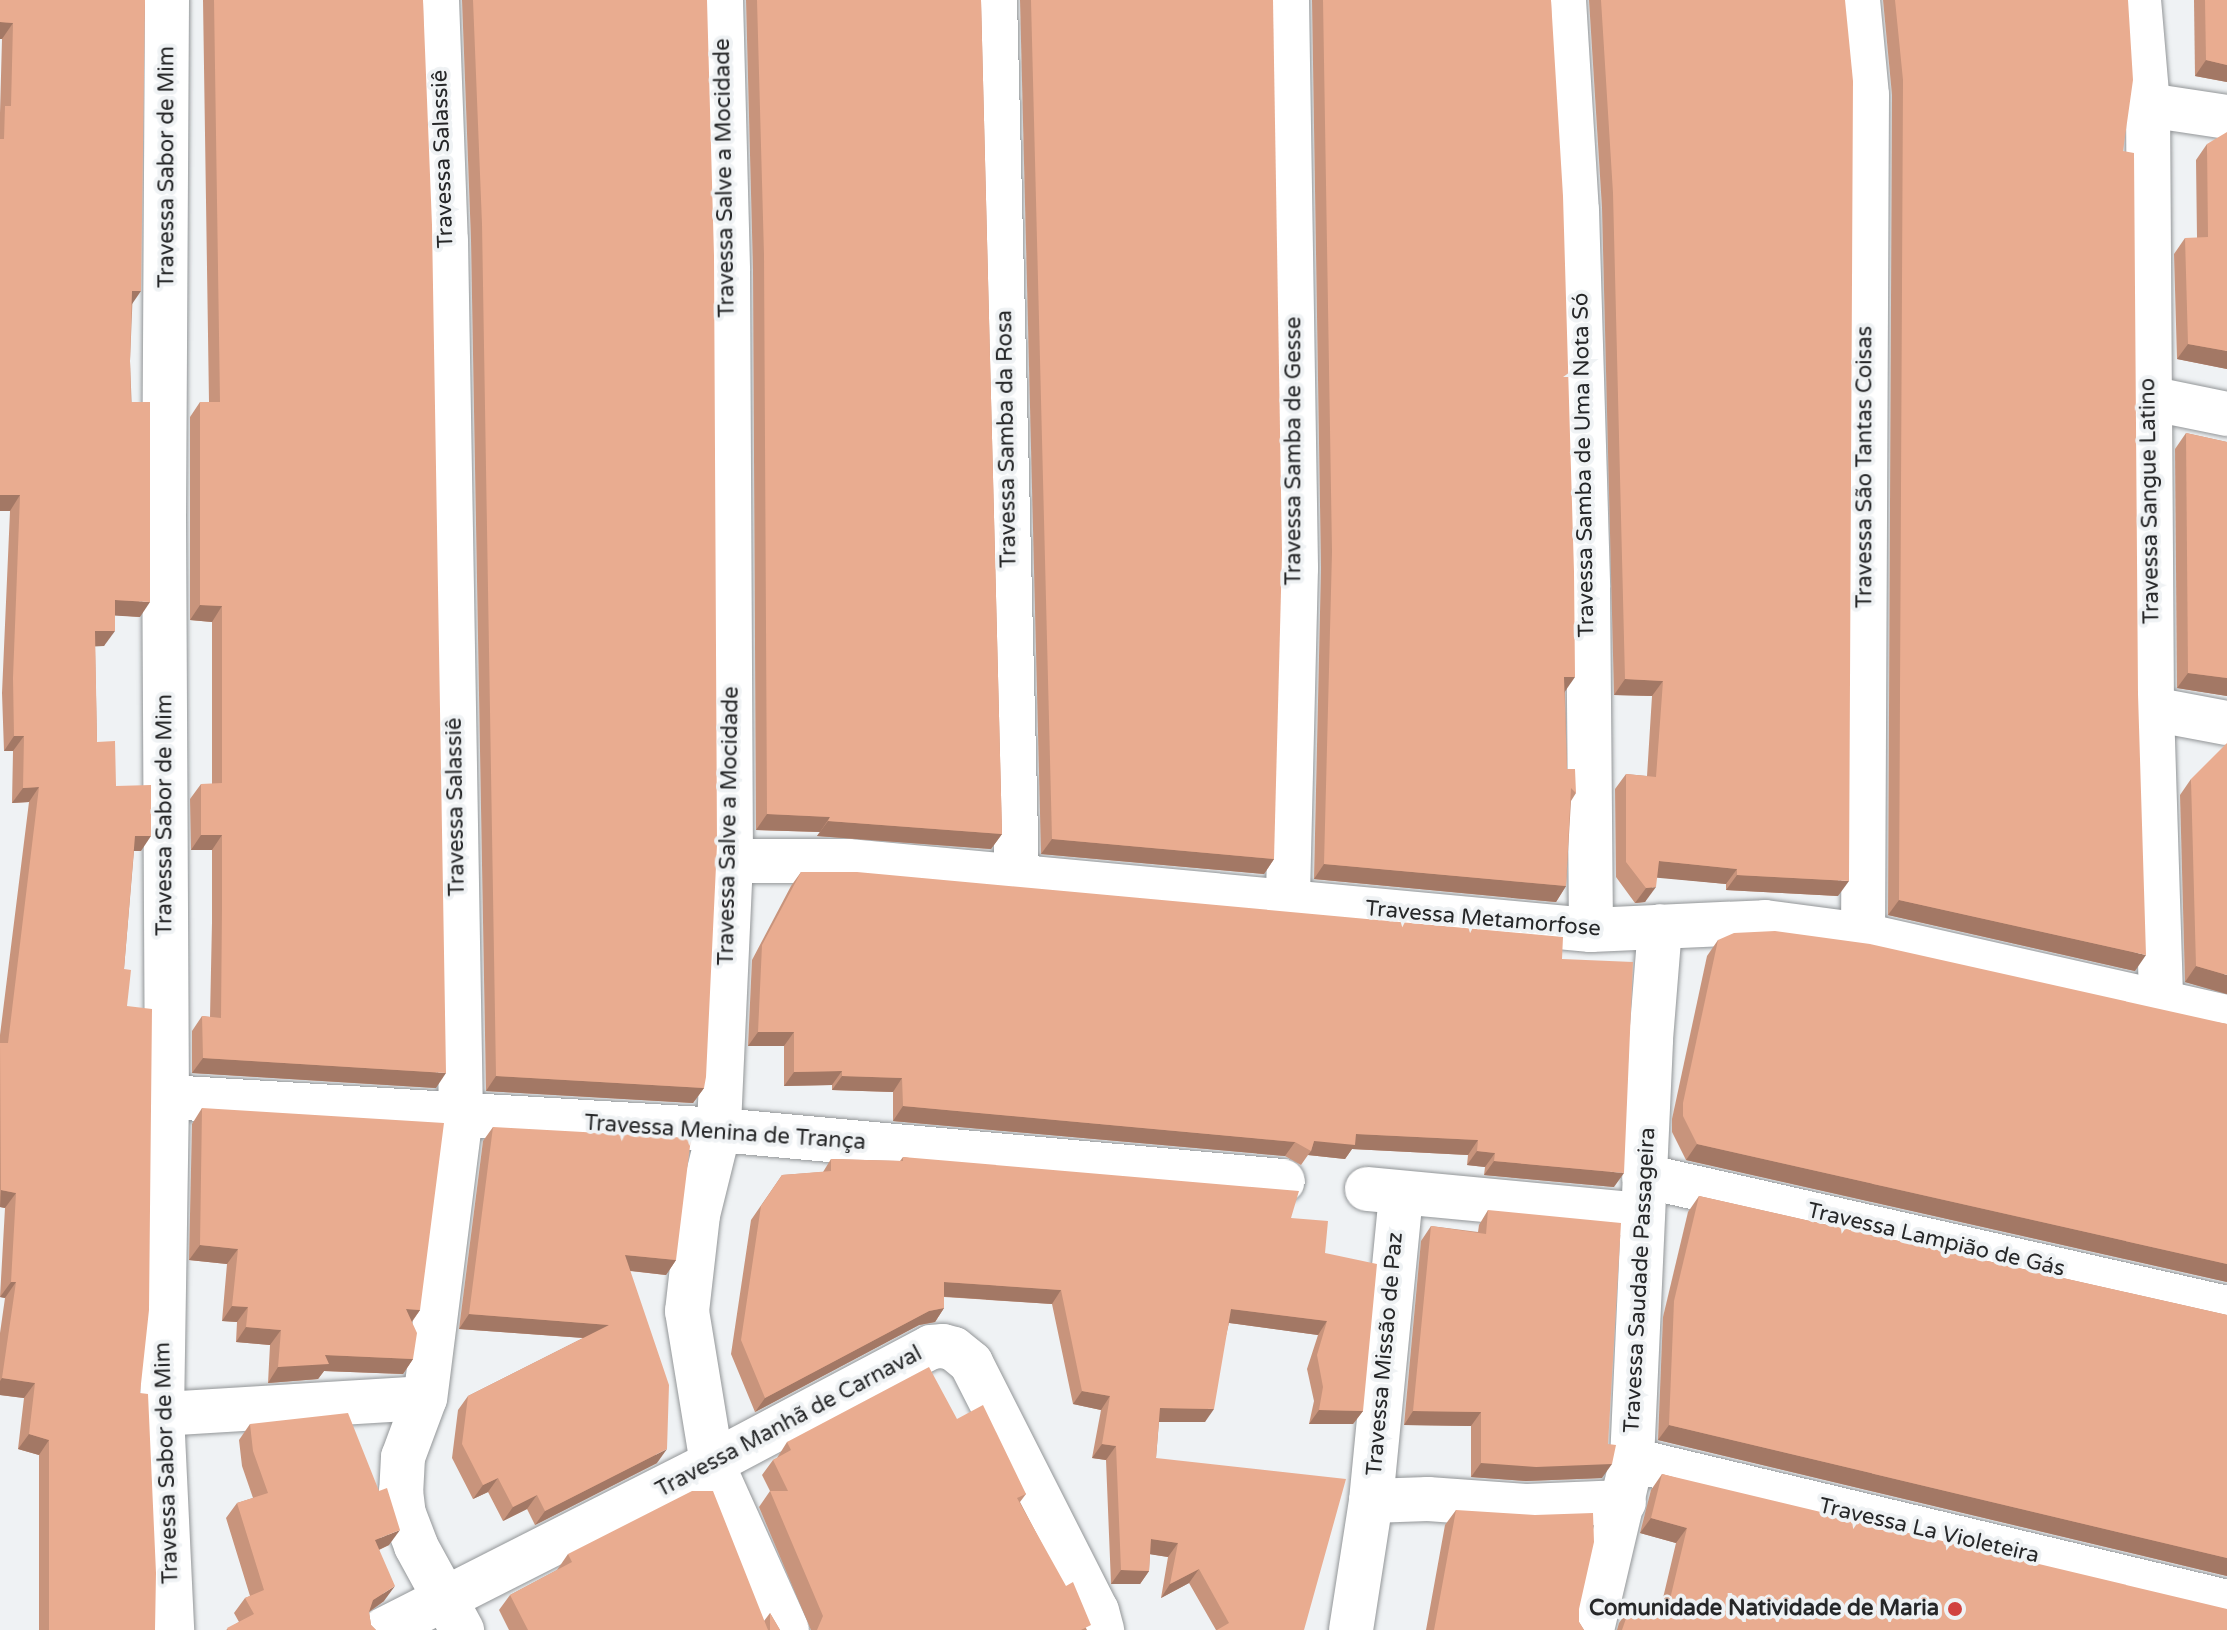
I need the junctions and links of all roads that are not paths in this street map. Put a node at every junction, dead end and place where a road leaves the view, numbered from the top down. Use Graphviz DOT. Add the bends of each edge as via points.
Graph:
graph roads {
  1 [pos="167,0"];
  2 [pos="437,0"];
  3 [pos="721,0"];
  4 [pos="995,0"];
  5 [pos="1287,0"];
  6 [pos="1564,0"];
  7 [pos="1858,0"];
  8 [pos="2139,0"];
  9 [pos="2148,105"];
  10 [pos="2227,117"];
  11 [pos="2149,398"];
  12 [pos="2227,414"];
  13 [pos="2152,709"];
  14 [pos="2227,723"];
  15 [pos="731,861"];
  16 [pos="1017,877"];
  17 [pos="1288,901"];
  18 [pos="1660,926"];
  19 [pos="1591,930"];
  20 [pos="1863,935"];
  21 [pos="2161,1003"];
  22 [pos="2227,1017"];
  23 [pos="167,1097"];
  24 [pos="461,1115"];
  25 [pos="719,1130"];
  26 [pos="1283,1181"];
  27 [pos="1643,1195"];
  28 [pos="2227,1308"];
  29 [pos="425,1398"];
  30 [pos="162,1414"];
  31 [pos="1632,1460"];
  32 [pos="712,1463"];
  33 [pos="1371,1501"];
  34 [pos="1624,1502"];
  35 [pos="2227,1602"];
  36 [pos="454,1613"];
  37 [pos="172,1630"];
  38 [pos="383,1630"];
  39 [pos="787,1630"];
  40 [pos="1102,1630"];
  41 [pos="1351,1630"];
  42 [pos="1592,1630"];
  1 -- 23 [label="street, Travessa Sabor de Mim"];
  2 -- 24 [label="street, Travessa Salassiê"];
  3 -- 15 [label="street, Travessa Salve a Mocidade"];
  4 -- 16 [label="street, Travessa Samba da Rosa"];
  5 -- 17 [label="street, Travessa Samba de Gesse" via="1296,568"];
  6 -- 19 [label="street, Travessa Samba de Uma Nota Só" via="1578,241"];
  7 -- 20 [label="street, Travessa São Tantas Coisas" via="1867,95"];
  8 -- 9 [label="street, Travessa Sangue Latino"];
  9 -- 10 [label="street"];
  9 -- 11 [label="street, Travessa Sangue Latino"];
  11 -- 12 [label="street"];
  11 -- 13 [label="street, Travessa Sangue Latino"];
  13 -- 14 [label="street"];
  13 -- 21 [label="street, Travessa Sangue Latino"];
  15 -- 16 [label="street, Travessa Metamorfose" via="848,861"];
  15 -- 25 [label="street, Travessa Salve a Mocidade"];
  16 -- 17 [label="street, Travessa Metamorfose"];
  17 -- 19 [label="street, Travessa Metamorfose"];
  18 -- 19 [label="street, Travessa Metamorfose"];
  18 -- 20 [label="street, Travessa Metamorfose" via="1765,922"];
  18 -- 27 [label="street, Travessa Saudade Passageira"];
  20 -- 21 [label="street, Travessa Metamorfose"];
  21 -- 22 [label="street, Travessa Metamorfose"];
  23 -- 24 [label="street, Travessa Menina de Trança"];
  23 -- 30 [label="street, Travessa Sabor de Mim"];
  24 -- 25 [label="street, Travessa Menina de Trança"];
  24 -- 29 [label="street, Travessa Salassiê"];
  25 -- 26 [label="street, Travessa Menina de Trança"];
  25 -- 32 [label="street, Travessa Salve a Mocidade" via="698,1215 687,1311"];
  27 -- 28 [label="street, Travessa Lampião de Gás"];
  27 -- 31 [label="street, Travessa Saudade Passageira"];
  27 -- 33 [label="street, Travessa Missão de Paz" via="1384,1191"];
  29 -- 30 [label="street"];
  29 -- 36 [label="street, Travessa Salassiê" via="403,1457 404,1514"];
  30 -- 37 [label="street, Travessa Sabor de Mim"];
  31 -- 34 [label="street, Travessa Saudade Passageira"];
  31 -- 35 [label="street, Travessa La Violeteira"];
  32 -- 36 [label="street, Travessa Manhã de Carnaval"];
  32 -- 39 [label="street, Travessa Salve a Mocidade"];
  32 -- 40 [label="street, Travessa Manhã de Carnaval" via="931,1347 954,1349 971,1363"];
  33 -- 34 [label="street, Travessa Missão de Paz" via="1526,1506"];
  33 -- 41 [label="street"];
  34 -- 42 [label="street, Travessa Saudade Passageira"];
  36 -- 38 [label="street, Travessa Manhã de Carnaval"];
}
